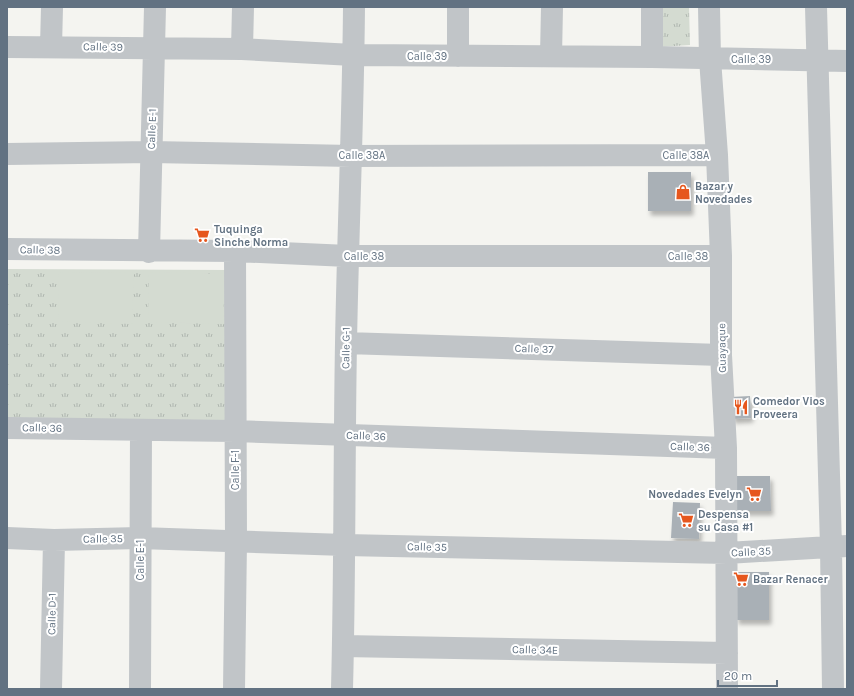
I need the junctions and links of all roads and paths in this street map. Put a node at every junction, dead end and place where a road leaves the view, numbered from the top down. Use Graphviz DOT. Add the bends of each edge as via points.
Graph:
graph roads {
  1 [pos="52,7"];
  2 [pos="155,7"];
  3 [pos="243,7"];
  4 [pos="354,7"];
  5 [pos="458,7"];
  6 [pos="552,7"];
  7 [pos="652,7"];
  8 [pos="709,7"];
  9 [pos="816,7"];
  10 [pos="51,46"];
  11 [pos="7,47"];
  12 [pos="154,48"];
  13 [pos="242,49"];
  14 [pos="353,56"];
  15 [pos="458,56"];
  16 [pos="551,56"];
  17 [pos="652,57"];
  18 [pos="710,59"];
  19 [pos="819,60"];
  20 [pos="847,61"];
  21 [pos="151,152"];
  22 [pos="7,154"];
  23 [pos="717,155"];
  24 [pos="351,156"];
  25 [pos="7,250"];
  26 [pos="235,251"];
  27 [pos="149,252"];
  28 [pos="348,256"];
  29 [pos="721,256"];
  30 [pos="346,343"];
  31 [pos="722,355"];
  32 [pos="7,428"];
  33 [pos="141,431"];
  34 [pos="235,431"];
  35 [pos="345,435"];
  36 [pos="726,448"];
  37 [pos="7,538"];
  38 [pos="140,538"];
  39 [pos="54,540"];
  40 [pos="236,541"];
  41 [pos="345,545"];
  42 [pos="839,547"];
  43 [pos="727,553"];
  44 [pos="343,646"];
  45 [pos="727,653"];
  46 [pos="50,689"];
  47 [pos="140,689"];
  48 [pos="234,689"];
  49 [pos="342,689"];
  50 [pos="727,689"];
  51 [pos="833,689"];
  1 -- 10 [label="street"];
  2 -- 12 [label="street, Calle E-1"];
  3 -- 13 [label="street"];
  4 -- 14 [label="street, Calle G-1"];
  5 -- 15 [label="street"];
  6 -- 16 [label="street"];
  7 -- 17 [label="street"];
  8 -- 18 [label="street, Guayaque"];
  9 -- 19 [label="street"];
  10 -- 11 [label="street, Calle 39"];
  10 -- 12 [label="street, Calle 39"];
  12 -- 13 [label="street, Calle 39"];
  12 -- 21 [label="street, Calle E-1"];
  13 -- 14 [label="street, Calle 39"];
  14 -- 15 [label="street, Calle 39"];
  14 -- 24 [label="street, Calle G-1"];
  15 -- 16 [label="street, Calle 39"];
  16 -- 17 [label="street, Calle 39"];
  17 -- 18 [label="street, Calle 39"];
  18 -- 19 [label="street, Calle 39"];
  18 -- 23 [label="street, Guayaque"];
  19 -- 20 [label="street, Calle 39"];
  19 -- 42 [label="street"];
  21 -- 22 [label="street, Calle 38A"];
  21 -- 24 [label="street, Calle 38A"];
  21 -- 27 [label="street, Calle E-1"];
  23 -- 24 [label="street, Calle 38A"];
  23 -- 29 [label="street, Guayaque"];
  24 -- 28 [label="street, Calle G-1"];
  25 -- 27 [label="street, Calle 38"];
  26 -- 27 [label="street, Calle 38"];
  26 -- 28 [label="street, Calle 38"];
  26 -- 34 [label="street, Calle F-1"];
  28 -- 29 [label="street, Calle 38"];
  28 -- 30 [label="street, Calle G-1"];
  29 -- 31 [label="street, Guayaque"];
  30 -- 31 [label="street, Calle 37"];
  30 -- 35 [label="street, Calle G-1"];
  31 -- 36 [label="street, Guayaque"];
  32 -- 33 [label="street, Calle 36"];
  33 -- 34 [label="street, Calle 36"];
  33 -- 38 [label="street, Calle E-1"];
  34 -- 35 [label="street, Calle 36"];
  34 -- 40 [label="street, Calle F-1"];
  35 -- 36 [label="street, Calle 36"];
  35 -- 41 [label="street, Calle G-1"];
  36 -- 43 [label="street, Guayaque"];
  37 -- 39 [label="street, Calle 35"];
  38 -- 39 [label="street, Calle 35"];
  38 -- 40 [label="street, Calle 35"];
  38 -- 47 [label="street, Calle E-1"];
  39 -- 46 [label="street, Calle D-1"];
  40 -- 41 [label="street, Calle 35"];
  40 -- 48 [label="street, Calle F-1"];
  41 -- 43 [label="street, Calle 35"];
  41 -- 44 [label="street, Calle G-1"];
  42 -- 43 [label="street, Calle 35"];
  42 -- 51 [label="street"];
  43 -- 45 [label="street, Guayaque"];
  44 -- 45 [label="street, Calle 34E"];
  44 -- 49 [label="street, Calle G-1"];
  45 -- 50 [label="street, Guayaque"];
}
